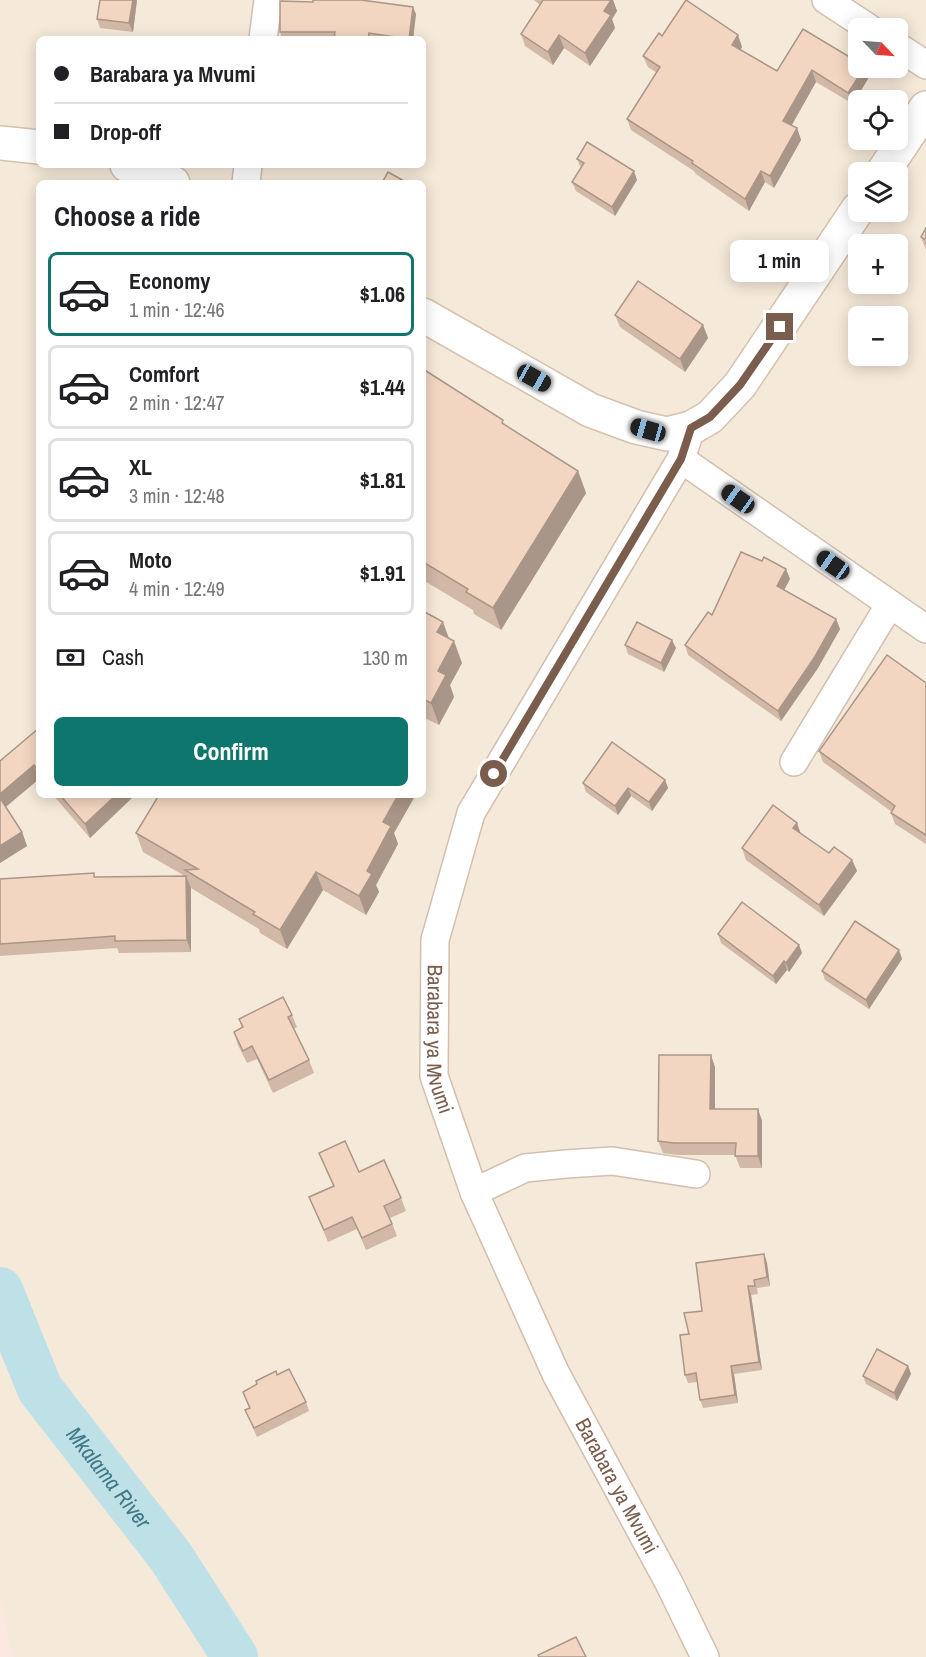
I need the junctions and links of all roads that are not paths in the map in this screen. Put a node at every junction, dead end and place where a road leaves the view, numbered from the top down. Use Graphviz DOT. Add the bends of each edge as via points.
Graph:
graph roads {
  1 [pos="268,0"];
  2 [pos="826,0"];
  3 [pos="854,18"];
  4 [pos="263,36"];
  5 [pos="908,53"];
  6 [pos="926,65"];
  7 [pos="926,108"];
  8 [pos="0,143"];
  9 [pos="36,147"];
  10 [pos="890,162"];
  11 [pos="135,168"];
  12 [pos="165,180"];
  13 [pos="850,222"];
  14 [pos="426,317"];
  15 [pos="679,440"];
  16 [pos="890,604"];
  17 [pos="926,629"];
  18 [pos="794,762"];
  19 [pos="696,1174"];
  20 [pos="474,1192"];
  21 [pos="705,1657"];
  1 -- 4 [label="street"];
  2 -- 3 [label="street"];
  5 -- 6 [label="street"];
  7 -- 10 [label="street"];
  8 -- 9 [label="street"];
  11 -- 12 [label="street"];
  13 -- 15 [label="street" via="740,385 710,417"];
  14 -- 15 [label="street" via="590,410"];
  15 -- 16 [label="street"];
  15 -- 20 [label="street, Barabara ya Mvumi" via="471,813 435,940 434,1076"];
  16 -- 17 [label="street"];
  16 -- 18 [label="street"];
  19 -- 20 [label="street" via="612,1161 566,1164 525,1168"];
  20 -- 21 [label="street, Barabara ya Mvumi" via="556,1374"];
}
